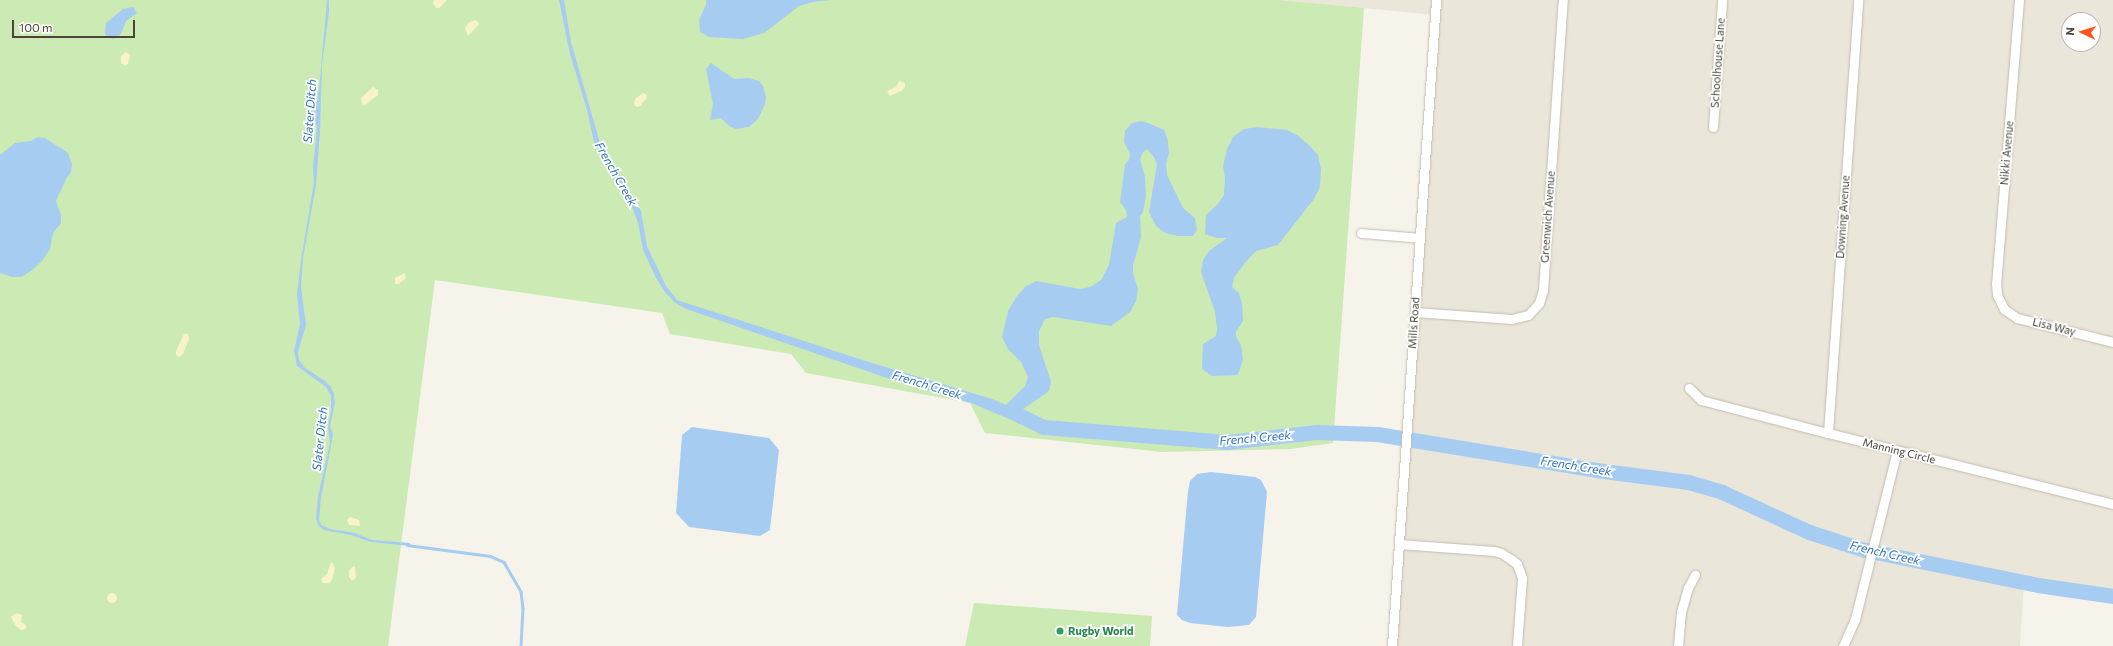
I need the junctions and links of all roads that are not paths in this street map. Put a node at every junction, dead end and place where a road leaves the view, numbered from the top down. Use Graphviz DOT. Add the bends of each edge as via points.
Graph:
graph roads {
  1 [pos="1436,0"];
  2 [pos="1562,0"];
  3 [pos="1722,0"];
  4 [pos="1858,0"];
  5 [pos="2019,0"];
  6 [pos="1713,127"];
  7 [pos="1361,233"];
  8 [pos="1420,238"];
  9 [pos="2000,304"];
  10 [pos="1415,312"];
  11 [pos="2113,342"];
  12 [pos="1689,388"];
  13 [pos="1828,433"];
  14 [pos="1897,451"];
  15 [pos="2113,504"];
  16 [pos="1399,544"];
  17 [pos="1695,575"];
  18 [pos="1392,646"];
  19 [pos="1517,646"];
  20 [pos="1678,646"];
  21 [pos="1843,646"];
  1 -- 8 [label="street, Mills Road"];
  2 -- 10 [label="street, Greenwich Avenue" via="1543,290 1539,303 1528,315 1512,319"];
  3 -- 6 [label="street, Schoolhouse Lane"];
  4 -- 13 [label="street, Downing Avenue"];
  5 -- 9 [label="street, Nikki Avenue" via="1996,283"];
  7 -- 8 [label="street"];
  8 -- 10 [label="street, Mills Road"];
  9 -- 11 [label="street, Lisa Way" via="2008,313 2019,318"];
  10 -- 16 [label="street, Mills Road"];
  12 -- 13 [label="street, Manning Circle" via="1701,400"];
  13 -- 14 [label="street, Manning Circle"];
  14 -- 15 [label="street, Manning Circle"];
  14 -- 21 [label="street" via="1854,624"];
  16 -- 18 [label="street, Mills Road"];
  16 -- 19 [label="street" via="1501,552 1517,564 1522,578"];
  17 -- 20 [label="street" via="1681,612"];
}
